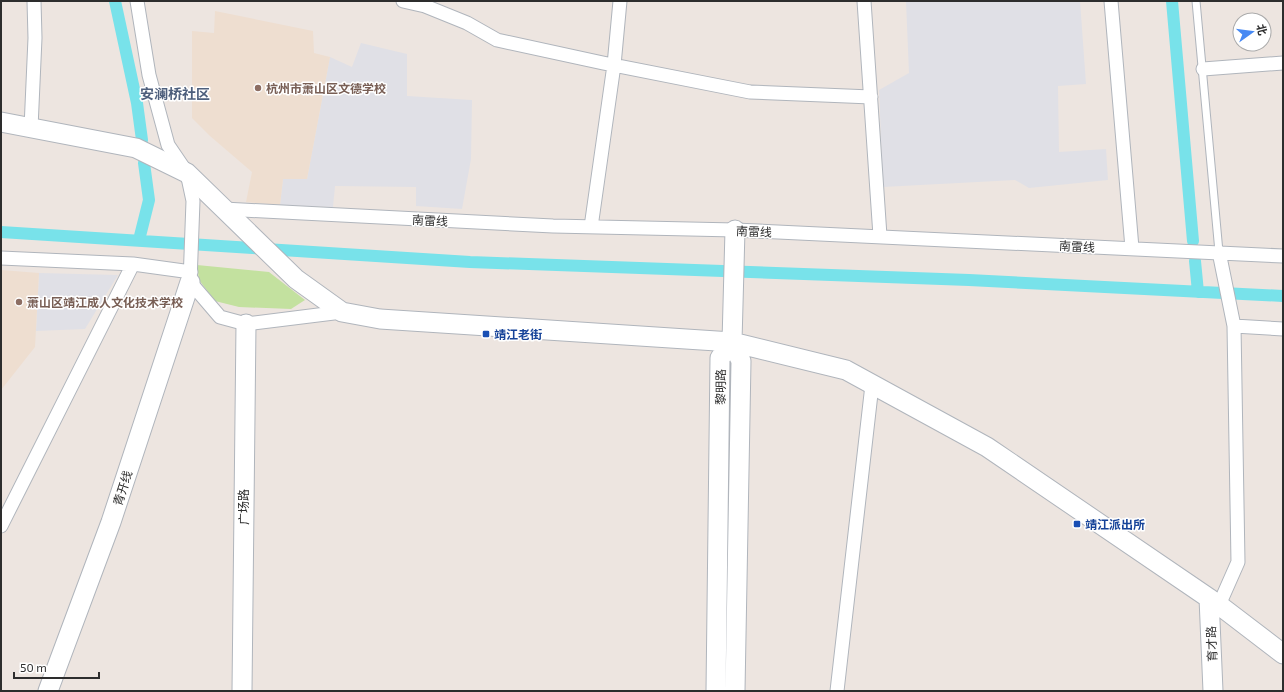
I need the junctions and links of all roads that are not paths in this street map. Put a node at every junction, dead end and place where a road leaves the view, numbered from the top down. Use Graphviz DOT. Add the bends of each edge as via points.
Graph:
graph roads {
  1 [pos="34,1"];
  2 [pos="136,1"];
  3 [pos="403,1"];
  4 [pos="620,1"];
  5 [pos="864,1"];
  6 [pos="1111,1"];
  7 [pos="1196,1"];
  8 [pos="1283,63"];
  9 [pos="614,65"];
  10 [pos="1203,69"];
  11 [pos="871,97"];
  12 [pos="1,122"];
  13 [pos="31,128"];
  14 [pos="187,173"];
  15 [pos="224,209"];
  16 [pos="591,227"];
  17 [pos="880,236"];
  18 [pos="735,238"];
  19 [pos="1132,248"];
  20 [pos="1218,252"];
  21 [pos="1283,256"];
  22 [pos="1,258"];
  23 [pos="133,264"];
  24 [pos="191,273"];
  25 [pos="342,312"];
  26 [pos="1233,322"];
  27 [pos="246,324"];
  28 [pos="1283,329"];
  29 [pos="732,342"];
  30 [pos="872,384"];
  31 [pos="1,526"];
  32 [pos="1214,601"];
  33 [pos="1283,654"];
  34 [pos="48,691"];
  35 [pos="242,691"];
  36 [pos="716,691"];
  37 [pos="735,691"];
  38 [pos="837,691"];
  39 [pos="1213,691"];
  1 -- 13 [label="street"];
  2 -- 14 [label="street" via="150,75 168,145"];
  3 -- 9 [label="street" via="425,6 468,23 497,40"];
  4 -- 9 [label="street"];
  5 -- 11 [label="street"];
  6 -- 19 [label="street"];
  7 -- 10 [label="lane"];
  8 -- 10 [label="street"];
  9 -- 11 [label="street" via="750,92"];
  9 -- 16 [label="street"];
  10 -- 20 [label="lane"];
  11 -- 17 [label="street"];
  12 -- 13 [label="main road"];
  13 -- 14 [label="main road" via="136,148"];
  14 -- 15 [label="main road"];
  14 -- 24 [label="street" via="193,201"];
  15 -- 16 [label="street, 南雷线"];
  15 -- 25 [label="main road" via="291,274"];
  16 -- 18 [label="street, 南雷线"];
  17 -- 18 [label="street, 南雷线"];
  17 -- 19 [label="street, 南雷线"];
  18 -- 29 [label="main road"];
  19 -- 20 [label="street, 南雷线"];
  20 -- 21 [label="street, 南雷线"];
  20 -- 26 [label="street"];
  22 -- 23 [label="street"];
  23 -- 24 [label="street"];
  23 -- 31 [label="street"];
  24 -- 27 [label="street" via="220,317"];
  24 -- 34 [label="main road, 青开线" via="111,522"];
  25 -- 27 [label="street"];
  25 -- 29 [label="main road" via="380,319"];
  26 -- 28 [label="street"];
  26 -- 32 [label="street" via="1238,562"];
  27 -- 35 [label="main road, 广场路"];
  29 -- 30 [label="main road" via="846,370"];
  29 -- 36 [label="main road, 黎明路" via="720,358"];
  29 -- 37 [label="main road, 黎明路" via="741,361"];
  30 -- 32 [label="main road" via="987,447"];
  30 -- 38 [label="street"];
  32 -- 33 [label="main road"];
  32 -- 39 [label="main road, 育才路"];
}
